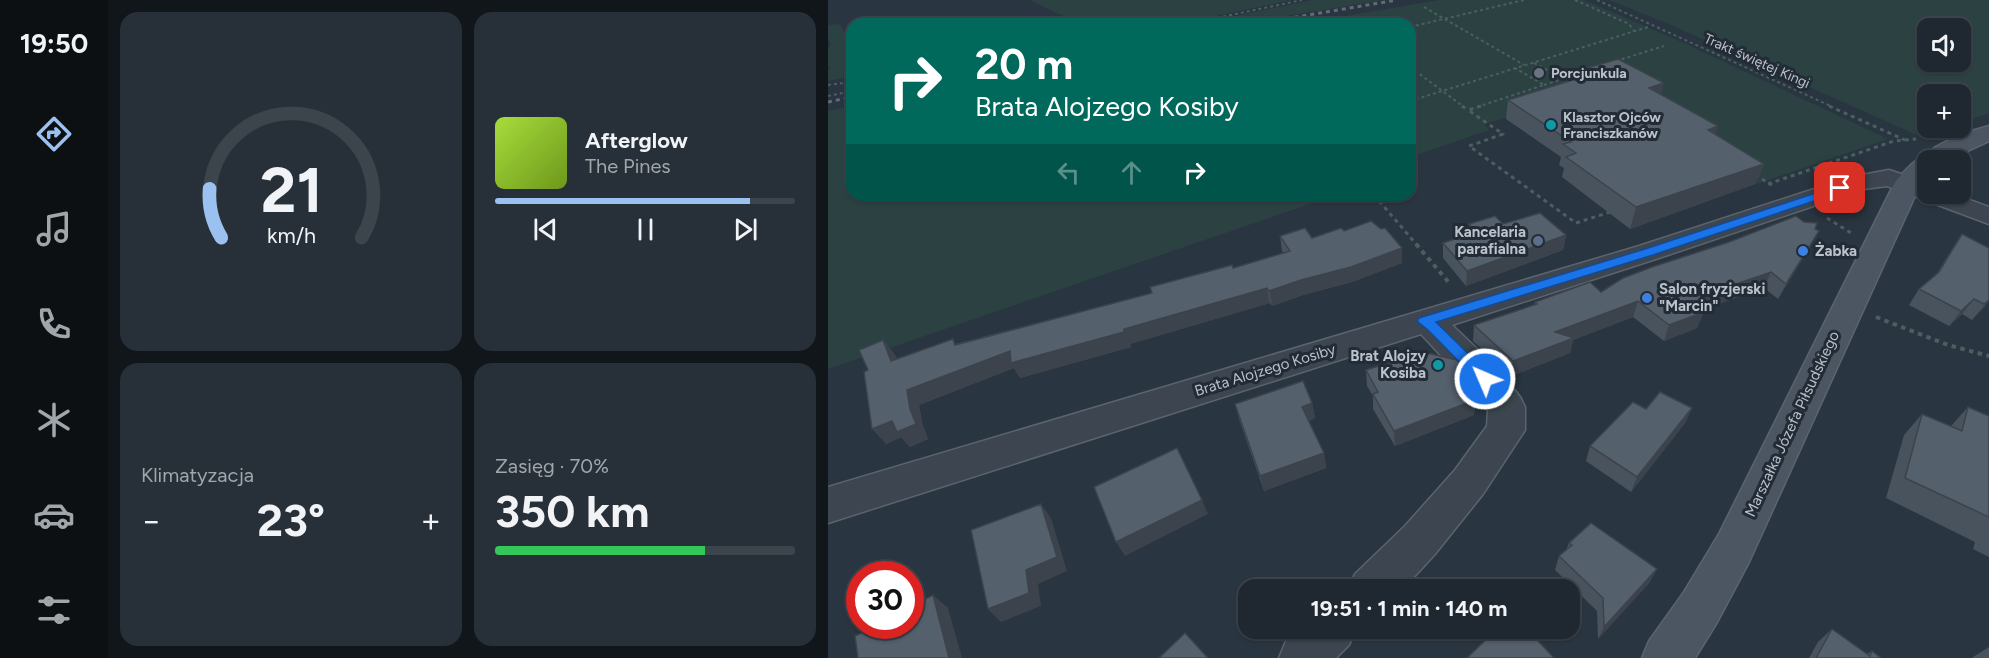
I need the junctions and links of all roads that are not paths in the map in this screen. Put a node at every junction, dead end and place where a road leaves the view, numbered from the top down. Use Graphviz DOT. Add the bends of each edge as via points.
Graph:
graph roads {
  1 [pos="1989,133"];
  2 [pos="1957,150"];
  3 [pos="1917,179"];
  4 [pos="1917,194"];
  5 [pos="1968,204"];
  6 [pos="1989,216"];
  7 [pos="1424,321"];
  8 [pos="828,505"];
  9 [pos="1382,579"];
  10 [pos="1321,639"];
  11 [pos="1303,658"];
  12 [pos="1666,658"];
  1 -- 2 [label="main road" via="1967,141"];
  3 -- 7 [label="street, Brata Alojzego Kosiby" via="1860,182"];
  4 -- 12 [label="main road, Marszałka Józefa Piłsudskiego" via="1734,548"];
  5 -- 6 [label="street, Brata Alojzego Kosiby"];
  7 -- 8 [label="street, Brata Alojzego Kosiby"];
  7 -- 9 [label="street" via="1485,379 1507,407 1506,430 1434,524"];
  10 -- 11 [label="street"];
}
